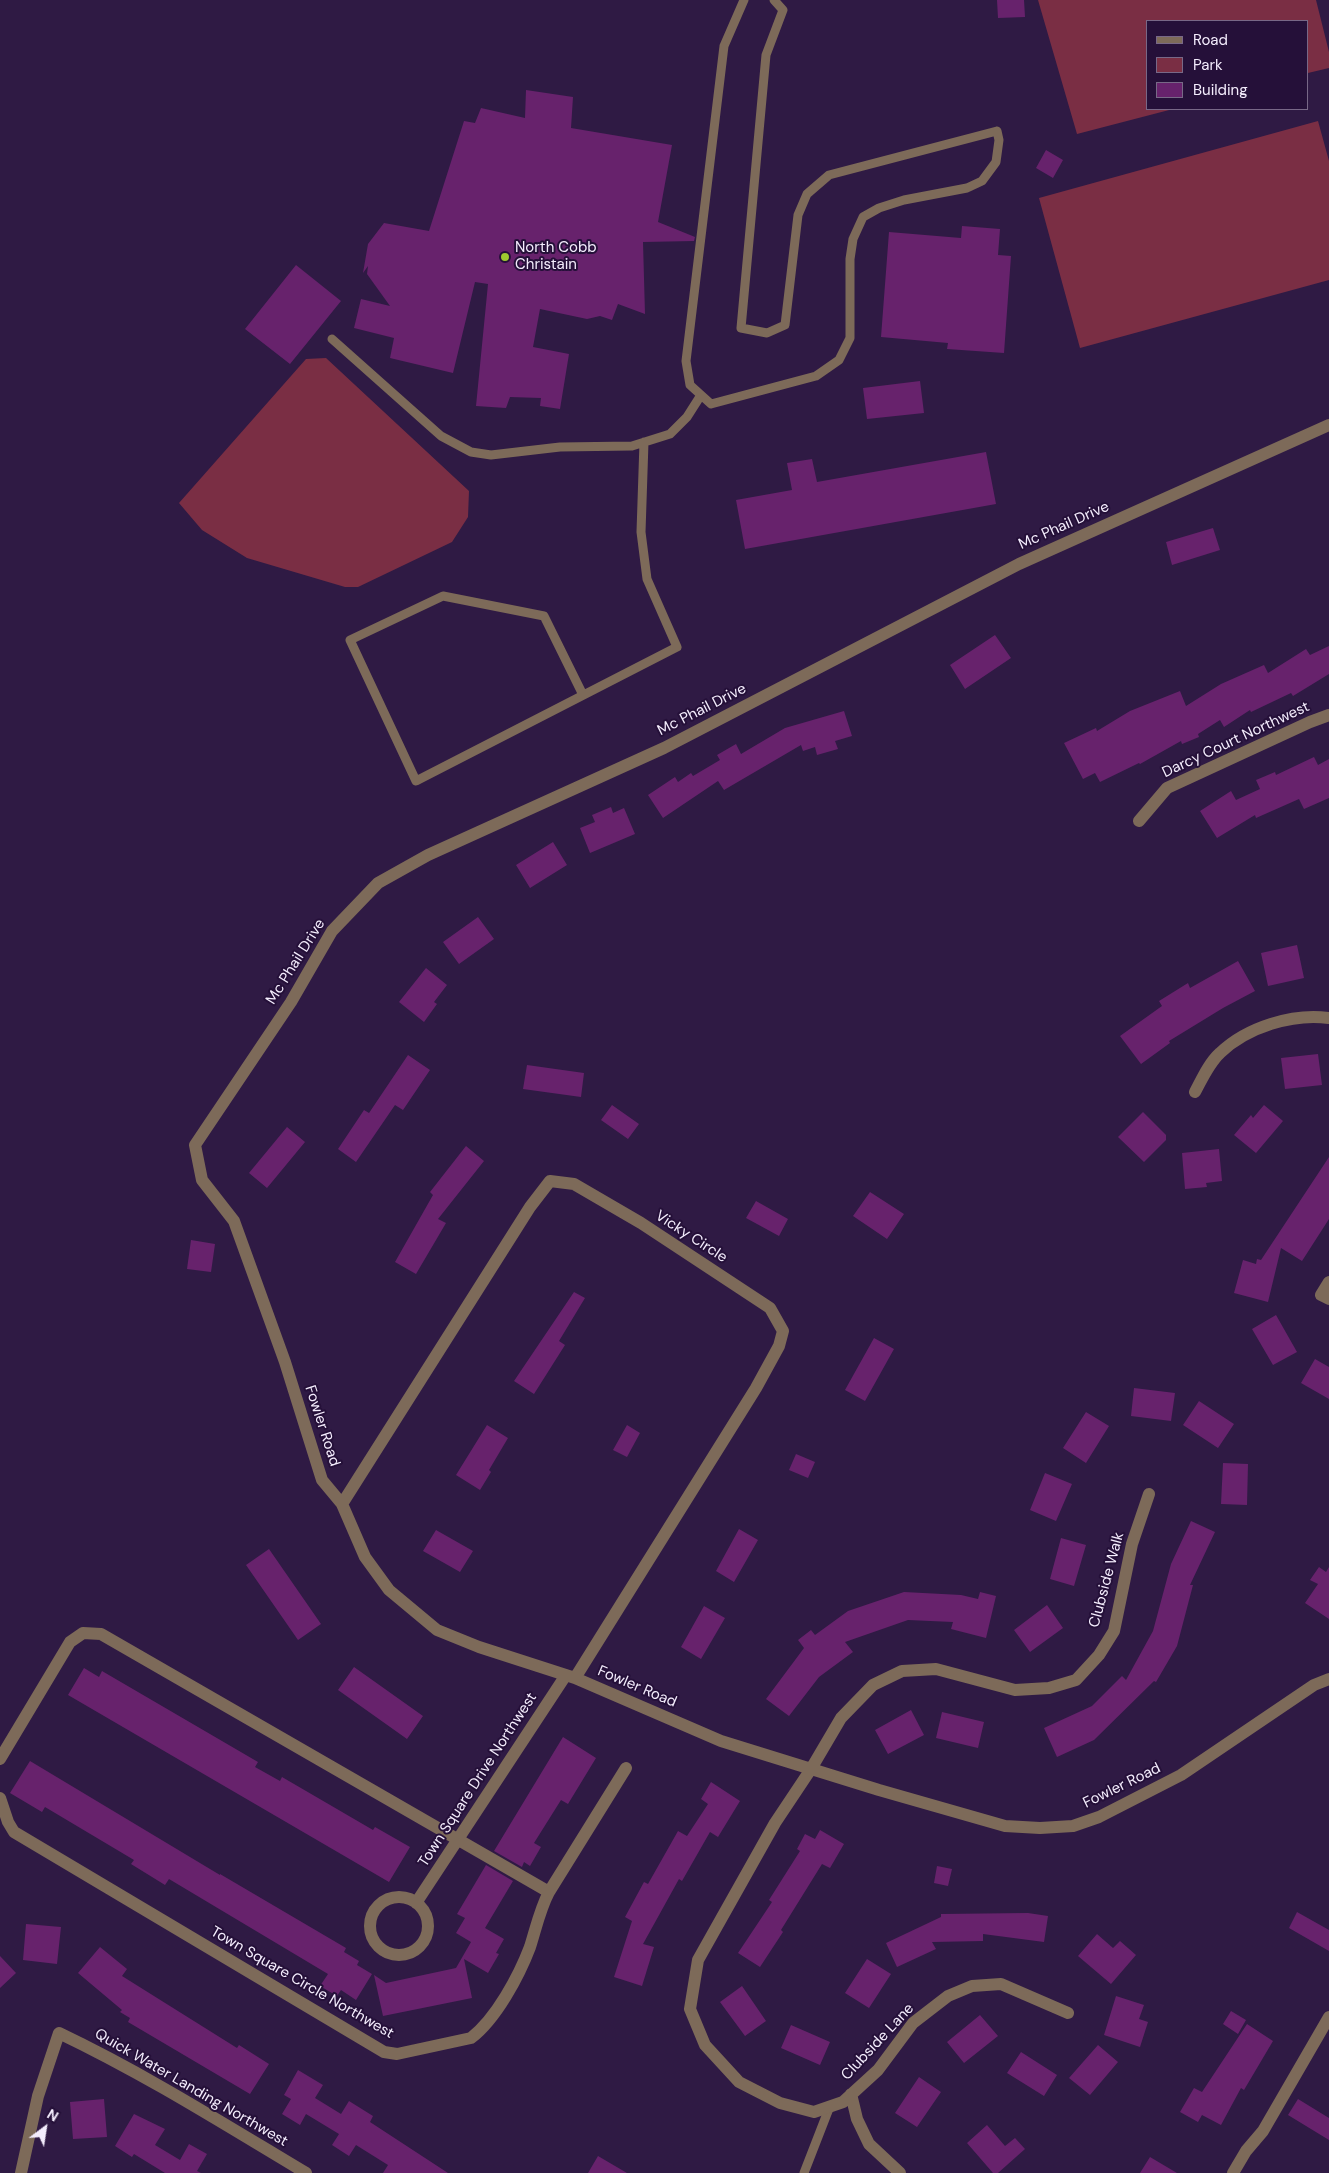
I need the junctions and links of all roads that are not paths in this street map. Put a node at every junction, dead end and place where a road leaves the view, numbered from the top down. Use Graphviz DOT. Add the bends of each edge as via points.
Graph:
graph roads {
  1 [pos="744,0"];
  2 [pos="774,0"];
  3 [pos="332,339"];
  4 [pos="701,395"];
  5 [pos="1329,425"];
  6 [pos="644,442"];
  7 [pos="583,695"];
  8 [pos="1329,715"];
  9 [pos="1139,821"];
  10 [pos="1329,1018"];
  11 [pos="1195,1092"];
  12 [pos="195,1145"];
  13 [pos="1329,1282"];
  14 [pos="1329,1299"];
  15 [pos="1149,1494"];
  16 [pos="342,1504"];
  17 [pos="571,1677"];
  18 [pos="1329,1679"];
  19 [pos="0,1759"];
  20 [pos="626,1768"];
  21 [pos="811,1770"];
  22 [pos="0,1798"];
  23 [pos="458,1840"];
  24 [pos="549,1892"];
  25 [pos="416,1903"];
  26 [pos="1068,2013"];
  27 [pos="1329,2016"];
  28 [pos="851,2094"];
  29 [pos="830,2106"];
  30 [pos="21,2173"];
  31 [pos="306,2173"];
  32 [pos="804,2173"];
  33 [pos="900,2173"];
  34 [pos="1233,2173"];
  1 -- 4 [label="lane" via="724,46 686,361 690,386"];
  2 -- 4 [label="lane" via="783,10 766,55 741,328 767,333 785,324 798,215 808,194 829,175 997,131 996,162 982,181 967,188 904,200 863,217 853,239 850,259 850,338 839,360 816,376 711,404"];
  3 -- 6 [label="lane" via="441,436 471,452 491,455 560,447 632,446"];
  4 -- 6 [label="lane" via="687,417 670,434"];
  5 -- 12 [label="street, Mc Phail Drive" via="1019,564 664,748 428,855 378,883 332,931 291,1002"];
  6 -- 7 [label="lane" via="641,532 647,579 677,647"];
  7 -- 7 [label="lane" via="416,781 350,640 443,596 544,616"];
  8 -- 9 [label="street, Darcy Court Northwest" via="1167,788"];
  10 -- 11 [label="street" via="1285,1020 1240,1038 1220,1052"];
  12 -- 16 [label="street, Fowler Road" via="202,1180 234,1221 322,1480"];
  13 -- 14 [label="street" via="1321,1295"];
  15 -- 21 [label="street, Clubside Walk" via="1132,1544 1114,1631 1099,1655 1076,1680 1049,1688 1015,1690 936,1669 902,1671 873,1686 841,1718"];
  16 -- 17 [label="street, Fowler Road" via="365,1557 389,1590 437,1630"];
  16 -- 17 [label="street, Vicky Circle" via="530,1207 550,1181 574,1184 641,1223 770,1308 783,1331 779,1346 756,1388"];
  17 -- 21 [label="street, Fowler Road" via="721,1741"];
  17 -- 23 [label="street, Town Square Drive Northwest"];
  18 -- 21 [label="street, Fowler Road" via="1314,1685 1181,1775 1099,1817 1073,1826 1004,1826"];
  19 -- 23 [label="street" via="70,1642 84,1633 101,1634"];
  20 -- 24 [label="street, Town Square Circle Northwest"];
  21 -- 29 [label="street, Clubside Lane" via="775,1823 698,1960 690,2009 705,2045 739,2082 780,2103 814,2112"];
  22 -- 24 [label="street, Town Square Circle Northwest" via="14,1832 384,2052 397,2054 471,2038 480,2031 504,1998 522,1964"];
  23 -- 24 [label="street"];
  23 -- 25 [label="street, Town Square Drive Northwest"];
  25 -- 25 [label="street" via="398,1897 378,1905 369,1926 371,1938 378,1948 401,1956 422,1944 428,1924 425,1913"];
  26 -- 28 [label="street, Clubside Lane" via="1001,1984 972,1986 948,1996 913,2022 878,2070"];
  27 -- 34 [label="street" via="1263,2131"];
  28 -- 29 [label="street, Clubside Lane" via="843,2102"];
  28 -- 33 [label="street" via="857,2119 869,2144"];
  29 -- 32 [label="lane"];
  30 -- 31 [label="street, Quick Water Landing Northwest" via="38,2096 59,2033 149,2079"];
}
